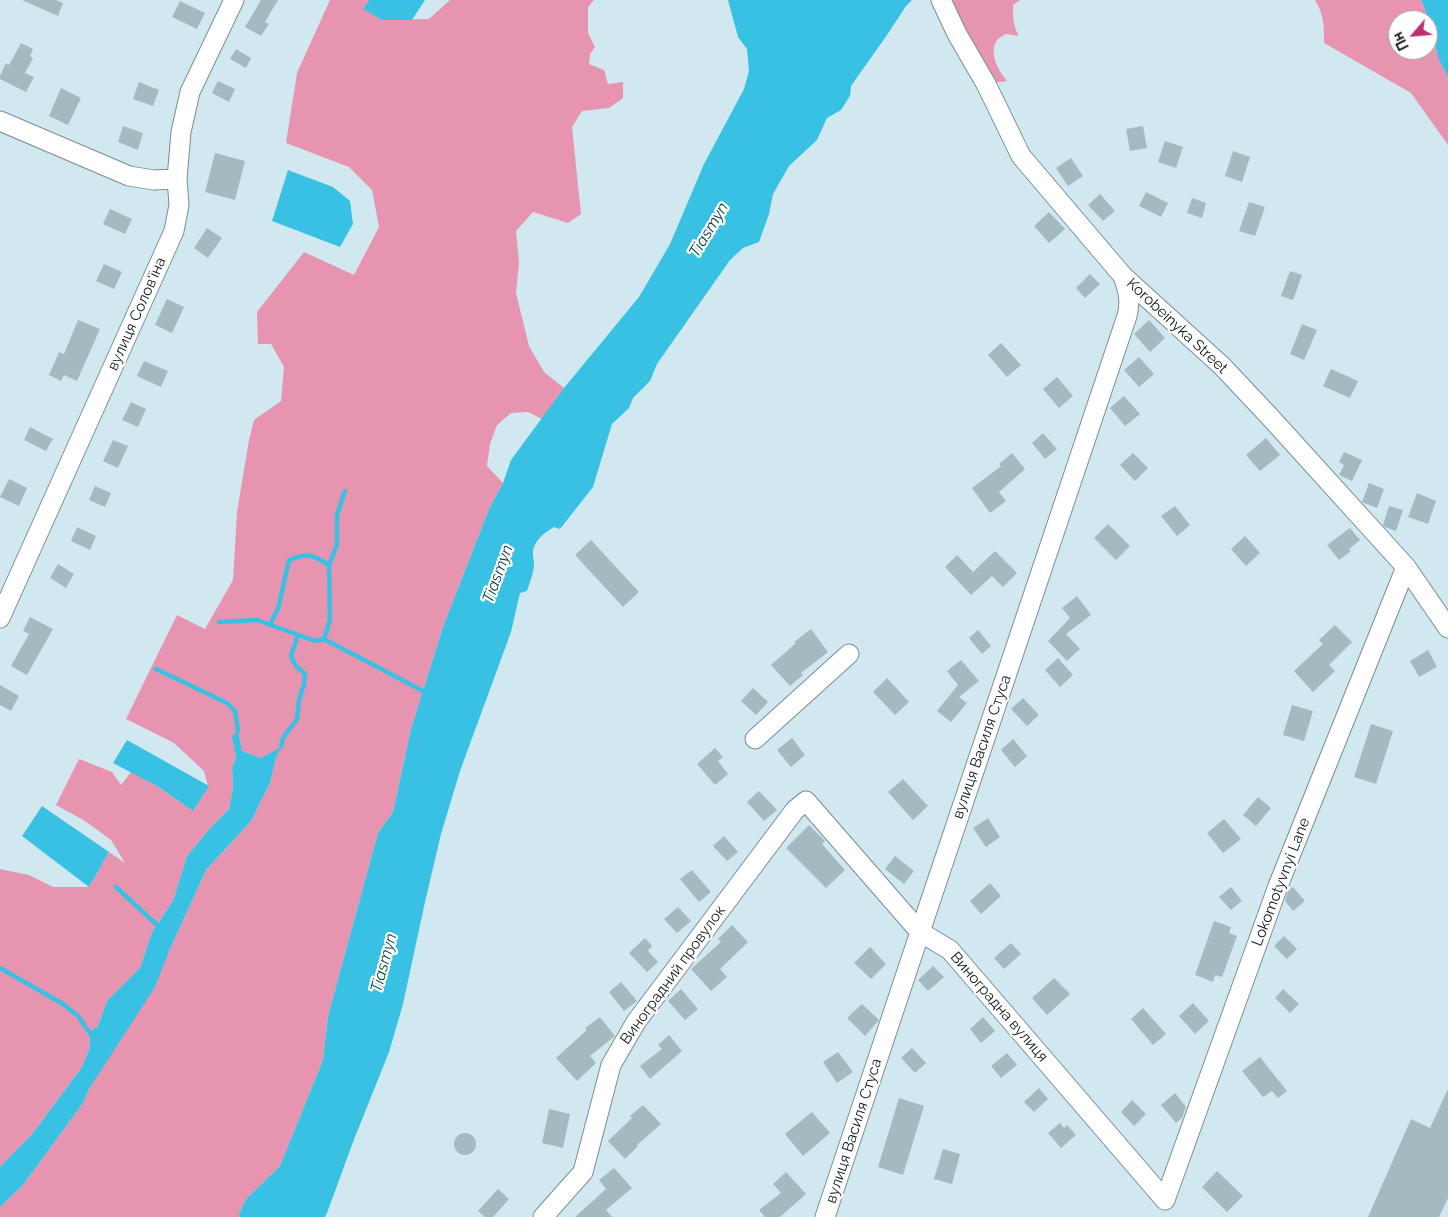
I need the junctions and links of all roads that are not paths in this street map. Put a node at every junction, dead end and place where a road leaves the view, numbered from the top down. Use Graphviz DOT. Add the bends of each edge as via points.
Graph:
graph roads {
  1 [pos="234,0"];
  2 [pos="941,0"];
  3 [pos="0,121"];
  4 [pos="177,179"];
  5 [pos="1123,276"];
  6 [pos="1406,567"];
  7 [pos="0,618"];
  8 [pos="1448,628"];
  9 [pos="849,654"];
  10 [pos="754,738"];
  11 [pos="806,801"];
  12 [pos="920,932"];
  13 [pos="1165,1200"];
  14 [pos="543,1217"];
  15 [pos="825,1217"];
  1 -- 4 [label="street, вулиця Солов'їна" via="190,92 181,132"];
  2 -- 5 [label="street, Korobeinyka Street" via="1021,156"];
  3 -- 4 [label="street" via="129,176"];
  4 -- 7 [label="street, вулиця Солов'їна" via="179,205 174,231"];
  5 -- 6 [label="street, Korobeinyka Street" via="1222,366"];
  5 -- 12 [label="street, вулиця Василя Стуса" via="1130,307"];
  6 -- 8 [label="street, Korobeinyka Street"];
  6 -- 13 [label="street, Lokomotyvnyi Lane" via="1278,886"];
  9 -- 10 [label="street"];
  11 -- 12 [label="street, Виноградна вулиця"];
  11 -- 14 [label="street, Виноградний провулок" via="795,810 636,1022 611,1065 583,1172"];
  12 -- 13 [label="street, Виноградна вулиця" via="950,950"];
  12 -- 15 [label="street, вулиця Василя Стуса"];
}
